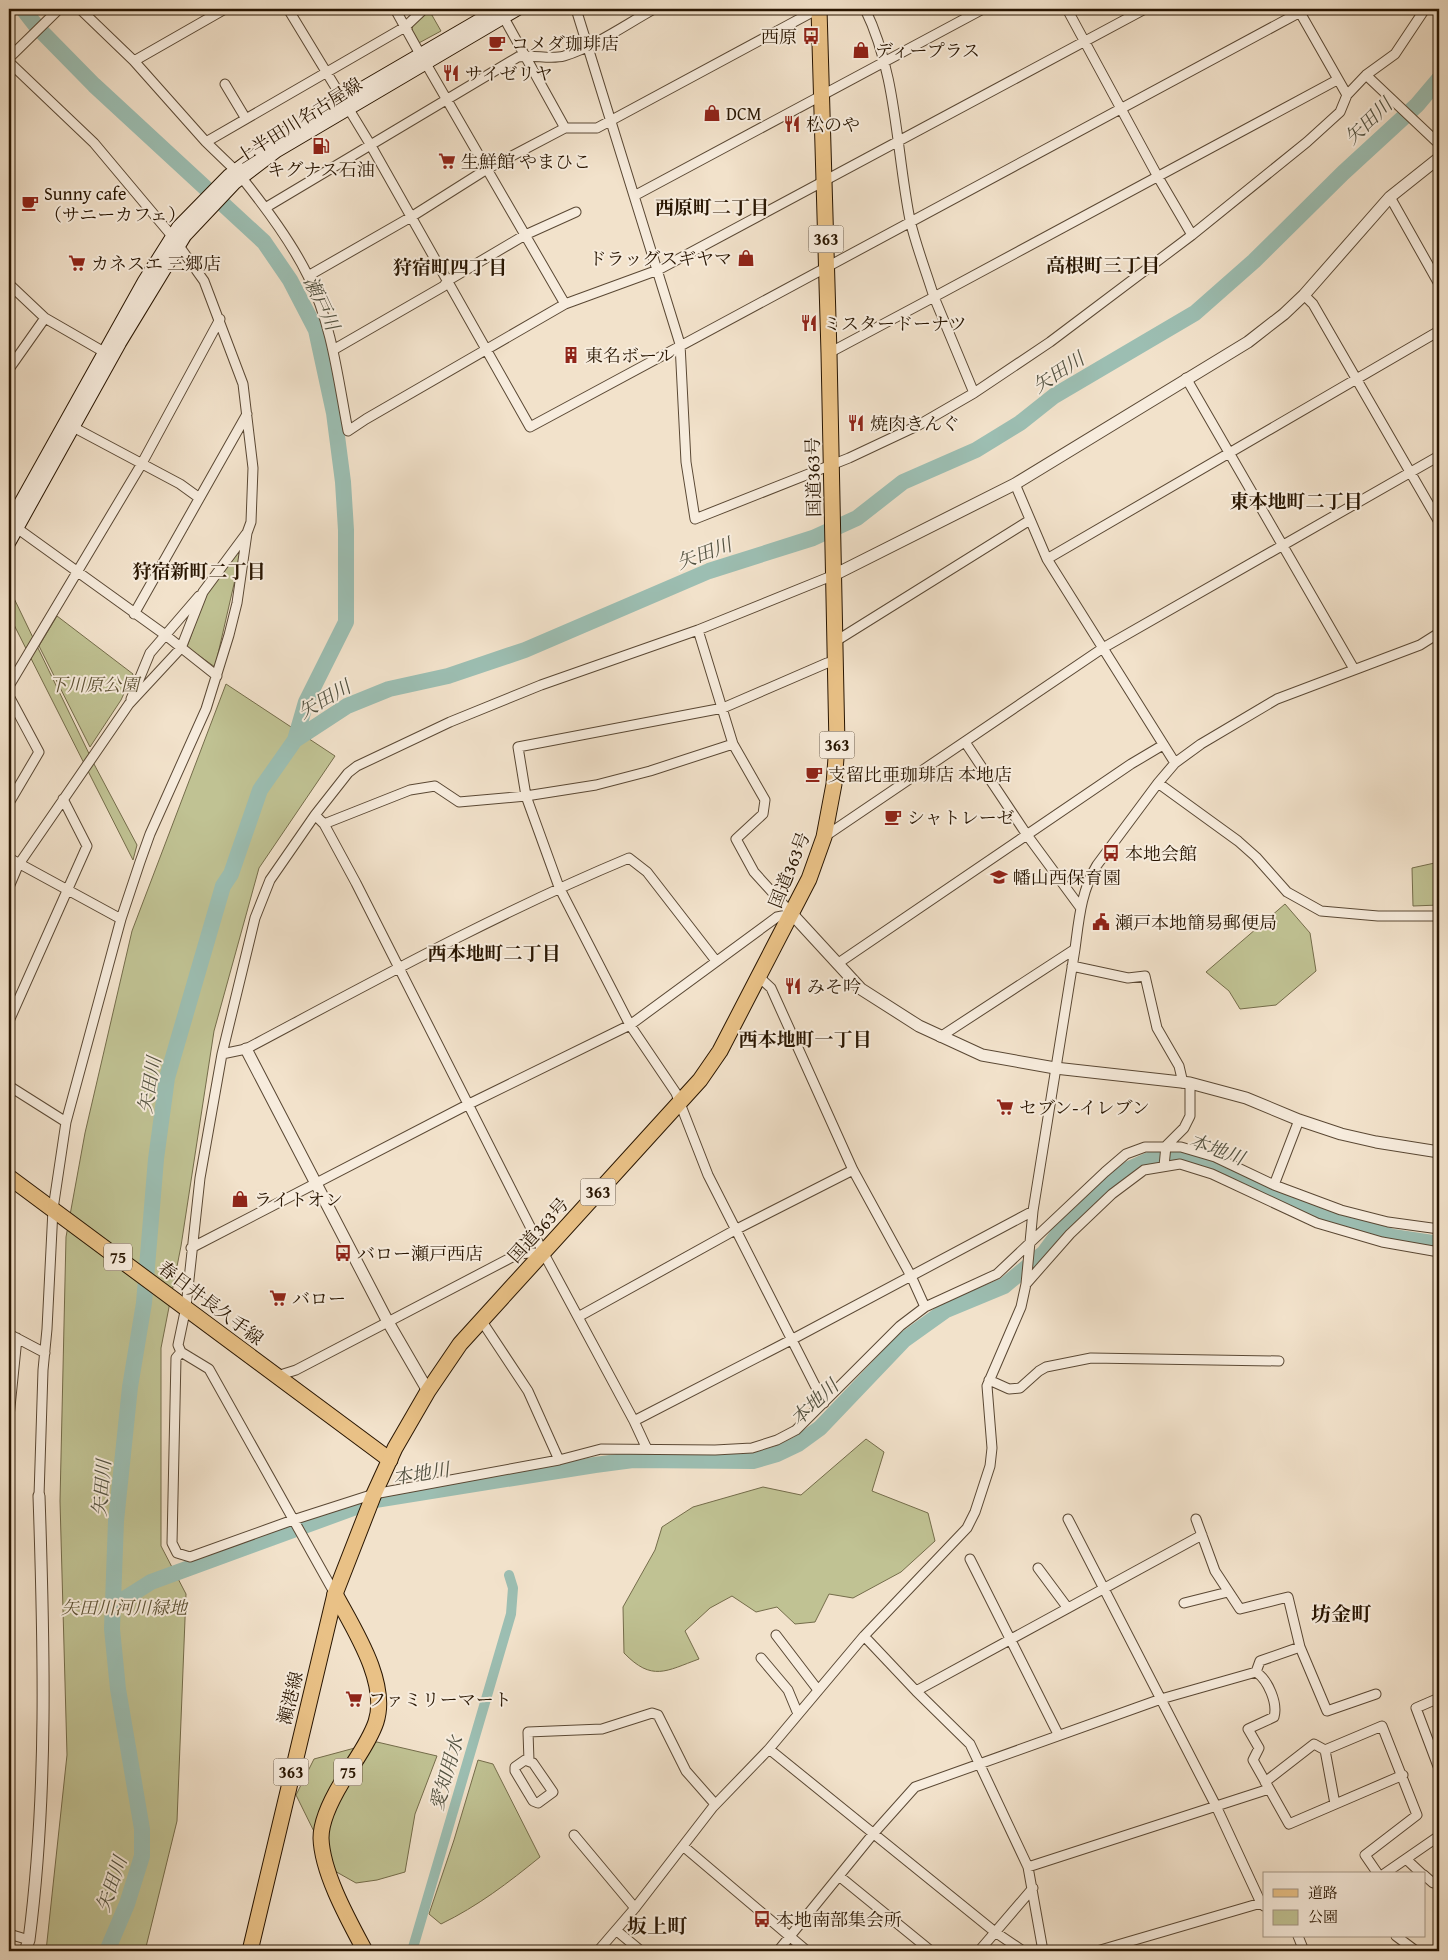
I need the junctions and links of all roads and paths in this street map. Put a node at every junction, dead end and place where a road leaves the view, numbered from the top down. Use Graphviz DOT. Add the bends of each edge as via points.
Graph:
graph roads {
  1 [pos="59,9"];
  2 [pos="80,9"];
  3 [pos="225,9"];
  4 [pos="288,9"];
  5 [pos="395,9"];
  6 [pos="424,9"];
  7 [pos="518,9"];
  8 [pos="576,9"];
  9 [pos="654,9"];
  10 [pos="818,9"];
  11 [pos="865,9"];
  12 [pos="982,9"];
  13 [pos="1067,9"];
  14 [pos="1145,9"];
  15 [pos="1425,9"];
  16 [pos="1301,10"];
  17 [pos="501,13"];
  18 [pos="405,27"];
  19 [pos="1085,41"];
  20 [pos="586,46"];
  21 [pos="525,56"];
  22 [pos="10,58"];
  23 [pos="423,58"];
  24 [pos="134,61"];
  25 [pos="884,62"];
  26 [pos="326,71"];
  27 [pos="1366,75"];
  28 [pos="1337,80"];
  29 [pos="225,84"];
  30 [pos="822,94"];
  31 [pos="1347,95"];
  32 [pos="446,99"];
  33 [pos="346,104"];
  34 [pos="1121,109"];
  35 [pos="246,119"];
  36 [pos="612,120"];
  37 [pos="565,128"];
  38 [pos="898,141"];
  39 [pos="206,142"];
  40 [pos="1439,143"];
  41 [pos="370,144"];
  42 [pos="1439,158"];
  43 [pos="487,169"];
  44 [pos="235,177"];
  45 [pos="1158,177"];
  46 [pos="825,181"];
  47 [pos="634,196"];
  48 [pos="1390,197"];
  49 [pos="265,208"];
  50 [pos="576,212"];
  51 [pos="411,217"];
  52 [pos="911,221"];
  53 [pos="525,235"];
  54 [pos="1192,235"];
  55 [pos="178,236"];
  56 [pos="826,268"];
  57 [pos="658,270"];
  58 [pos="308,276"];
  59 [pos="448,281"];
  60 [pos="9,284"];
  61 [pos="1439,284"];
  62 [pos="1304,294"];
  63 [pos="934,297"];
  64 [pos="565,304"];
  65 [pos="45,318"];
  66 [pos="220,319"];
  67 [pos="1439,331"];
  68 [pos="680,344"];
  69 [pos="487,348"];
  70 [pos="333,350"];
  71 [pos="104,352"];
  72 [pos="829,353"];
  73 [pos="9,369"];
  74 [pos="1186,378"];
  75 [pos="1356,379"];
  76 [pos="974,393"];
  77 [pos="248,414"];
  78 [pos="73,427"];
  79 [pos="1230,454"];
  80 [pos="1439,456"];
  81 [pos="141,464"];
  82 [pos="831,466"];
  83 [pos="1410,472"];
  84 [pos="1015,484"];
  85 [pos="198,497"];
  86 [pos="1030,520"];
  87 [pos="1439,522"];
  88 [pos="11,523"];
  89 [pos="247,534"];
  90 [pos="9,543"];
  91 [pos="1284,546"];
  92 [pos="1047,559"];
  93 [pos="78,572"];
  94 [pos="834,572"];
  95 [pos="203,592"];
  96 [pos="134,614"];
  97 [pos="698,630"];
  98 [pos="1439,633"];
  99 [pos="164,634"];
  100 [pos="836,641"];
  101 [pos="181,648"];
  102 [pos="1103,648"];
  103 [pos="836,662"];
  104 [pos="1354,669"];
  105 [pos="217,676"];
  106 [pos="9,686"];
  107 [pos="9,696"];
  108 [pos="129,704"];
  109 [pos="723,708"];
  110 [pos="965,742"];
  111 [pos="733,744"];
  112 [pos="1163,746"];
  113 [pos="1175,764"];
  114 [pos="1158,783"];
  115 [pos="526,796"];
  116 [pos="62,799"];
  117 [pos="9,802"];
  118 [pos="315,814"];
  119 [pos="324,824"];
  120 [pos="1027,835"];
  121 [pos="824,837"];
  122 [pos="9,858"];
  123 [pos="19,864"];
  124 [pos="9,874"];
  125 [pos="9,887"];
  126 [pos="559,887"];
  127 [pos="68,889"];
  128 [pos="1080,907"];
  129 [pos="792,914"];
  130 [pos="1439,916"];
  131 [pos="122,919"];
  132 [pos="1075,949"];
  133 [pos="716,961"];
  134 [pos="836,964"];
  135 [pos="1072,966"];
  136 [pos="399,968"];
  137 [pos="758,976"];
  138 [pos="9,1020"];
  139 [pos="630,1025"];
  140 [pos="940,1037"];
  141 [pos="246,1049"];
  142 [pos="222,1054"];
  143 [pos="1055,1068"];
  144 [pos="1186,1083"];
  145 [pos="9,1086"];
  146 [pos="679,1102"];
  147 [pos="467,1105"];
  148 [pos="1299,1120"];
  149 [pos="66,1122"];
  150 [pos="1166,1146"];
  151 [pos="1439,1152"];
  152 [pos="1164,1166"];
  153 [pos="853,1170"];
  154 [pos="9,1177"];
  155 [pos="316,1184"];
  156 [pos="1274,1185"];
  157 [pos="55,1210"];
  158 [pos="1033,1211"];
  159 [pos="1439,1229"];
  160 [pos="735,1230"];
  161 [pos="1030,1241"];
  162 [pos="191,1248"];
  163 [pos="543,1252"];
  164 [pos="1439,1252"];
  165 [pos="911,1276"];
  166 [pos="1026,1284"];
  167 [pos="182,1305"];
  168 [pos="925,1307"];
  169 [pos="578,1317"];
  170 [pos="481,1320"];
  171 [pos="388,1322"];
  172 [pos="13,1336"];
  173 [pos="791,1340"];
  174 [pos="45,1352"];
  175 [pos="181,1352"];
  176 [pos="1279,1361"];
  177 [pos="277,1376"];
  178 [pos="989,1380"];
  179 [pos="428,1391"];
  180 [pos="824,1403"];
  181 [pos="9,1417"];
  182 [pos="634,1421"];
  183 [pos="647,1450"];
  184 [pos="390,1460"];
  185 [pos="559,1460"];
  186 [pos="39,1496"];
  187 [pos="374,1496"];
  188 [pos="1068,1519"];
  189 [pos="1196,1519"];
  190 [pos="293,1520"];
  191 [pos="1202,1535"];
  192 [pos="970,1559"];
  193 [pos="1038,1568"];
  194 [pos="1104,1586"];
  195 [pos="1228,1592"];
  196 [pos="335,1594"];
  197 [pos="1184,1603"];
  198 [pos="1067,1607"];
  199 [pos="776,1635"];
  200 [pos="864,1636"];
  201 [pos="1011,1638"];
  202 [pos="1300,1647"];
  203 [pos="761,1658"];
  204 [pos="1256,1672"];
  205 [pos="818,1690"];
  206 [pos="916,1691"];
  207 [pos="1376,1694"];
  208 [pos="1439,1698"];
  209 [pos="1161,1699"];
  210 [pos="798,1714"];
  211 [pos="1058,1734"];
  212 [pos="770,1749"];
  213 [pos="1325,1750"];
  214 [pos="529,1761"];
  215 [pos="980,1762"];
  216 [pos="1439,1768"];
  217 [pos="1403,1775"];
  218 [pos="1267,1786"];
  219 [pos="716,1804"];
  220 [pos="1336,1804"];
  221 [pos="1216,1806"];
  222 [pos="873,1834"];
  223 [pos="574,1835"];
  224 [pos="1439,1836"];
  225 [pos="683,1846"];
  226 [pos="1406,1859"];
  227 [pos="1028,1867"];
  228 [pos="1377,1872"];
  229 [pos="1387,1872"];
  230 [pos="1420,1872"];
  231 [pos="839,1876"];
  232 [pos="1426,1877"];
  233 [pos="1433,1883"];
  234 [pos="1033,1888"];
  235 [pos="1262,1905"];
  236 [pos="635,1908"];
  237 [pos="617,1931"];
  238 [pos="995,1932"];
  239 [pos="9,1934"];
  240 [pos="790,1937"];
  241 [pos="1299,1938"];
  242 [pos="1399,1938"];
  243 [pos="29,1940"];
  244 [pos="25,1951"];
  245 [pos="250,1951"];
  246 [pos="365,1951"];
  247 [pos="598,1951"];
  248 [pos="641,1951"];
  249 [pos="778,1951"];
  250 [pos="808,1951"];
  251 [pos="931,1951"];
  252 [pos="979,1951"];
  253 [pos="1023,1951"];
  254 [pos="1043,1951"];
  255 [pos="1097,1951"];
  256 [pos="1304,1951"];
  257 [pos="1416,1951"];
  1 -- 22 [label="street"];
  2 -- 24 [label="street"];
  3 -- 24 [label="street"];
  4 -- 26 [label="street"];
  5 -- 18 [label="street"];
  6 -- 18 [label="street"];
  7 -- 17 [label="main road, 上半田川名古屋線"];
  8 -- 20 [label="street"];
  9 -- 20 [label="street"];
  10 -- 30 [label="main road, 国道363号 / 363"];
  10 -- 36 [label="street"];
  11 -- 25 [label="street"];
  12 -- 25 [label="street"];
  13 -- 19 [label="street"];
  14 -- 19 [label="street"];
  15 -- 27 [label="street" via="1396,54"];
  16 -- 28 [label="street"];
  16 -- 34 [label="street"];
  17 -- 21 [label="street"];
  17 -- 23 [label="main road, 上半田川名古屋線"];
  18 -- 23 [label="street"];
  18 -- 26 [label="street"];
  19 -- 34 [label="street"];
  19 -- 38 [label="street"];
  20 -- 21 [label="street" via="563,56"];
  20 -- 36 [label="street"];
  21 -- 32 [label="street"];
  21 -- 37 [label="street"];
  22 -- 55 [label="street" via="94,143"];
  23 -- 32 [label="street"];
  23 -- 33 [label="main road, 上半田川名古屋線"];
  24 -- 39 [label="street"];
  25 -- 30 [label="street"];
  25 -- 38 [label="street"];
  26 -- 33 [label="street"];
  26 -- 35 [label="street"];
  27 -- 31 [label="street"];
  27 -- 40 [label="street"];
  28 -- 31 [label="street"];
  28 -- 45 [label="street"];
  29 -- 35 [label="street"];
  30 -- 46 [label="main road, 国道363号 / 363"];
  30 -- 47 [label="street"];
  31 -- 54 [label="street" via="1340,112 1307,142"];
  32 -- 41 [label="street"];
  32 -- 43 [label="street"];
  33 -- 41 [label="street"];
  33 -- 44 [label="main road, 上半田川名古屋線"];
  34 -- 45 [label="street"];
  34 -- 52 [label="street"];
  35 -- 39 [label="street"];
  36 -- 37 [label="street" via="597,128"];
  36 -- 47 [label="street"];
  37 -- 43 [label="street"];
  38 -- 46 [label="street"];
  38 -- 52 [label="street"];
  39 -- 44 [label="street"];
  41 -- 49 [label="street"];
  41 -- 51 [label="street"];
  42 -- 48 [label="street"];
  43 -- 51 [label="street"];
  43 -- 53 [label="street"];
  44 -- 49 [label="street"];
  44 -- 55 [label="main road, 上半田川名古屋線"];
  45 -- 54 [label="street"];
  45 -- 63 [label="street"];
  46 -- 56 [label="main road, 国道363号 / 363"];
  46 -- 57 [label="street"];
  47 -- 57 [label="street"];
  48 -- 61 [label="street"];
  48 -- 62 [label="street"];
  49 -- 58 [label="street"];
  50 -- 53 [label="street"];
  51 -- 58 [label="street"];
  51 -- 59 [label="street"];
  52 -- 56 [label="street"];
  52 -- 63 [label="street"];
  53 -- 59 [label="street"];
  53 -- 64 [label="street"];
  54 -- 76 [label="street" via="1050,342"];
  55 -- 66 [label="street" via="204,281"];
  55 -- 71 [label="main road, 上半田川名古屋線"];
  55 -- 78 [label="main road, 上半田川名古屋線"];
  56 -- 68 [label="street"];
  56 -- 72 [label="main road, 国道363号 / 363"];
  57 -- 64 [label="street"];
  57 -- 68 [label="street"];
  58 -- 70 [label="street"];
  59 -- 69 [label="street"];
  59 -- 70 [label="street"];
  60 -- 65 [label="street"];
  62 -- 74 [label="street" via="1248,342"];
  62 -- 75 [label="street"];
  63 -- 72 [label="street"];
  63 -- 76 [label="street"];
  64 -- 69 [label="street"];
  65 -- 71 [label="street"];
  65 -- 73 [label="street"];
  66 -- 77 [label="street" via="243,384"];
  66 -- 81 [label="street"];
  67 -- 75 [label="street"];
  68 -- 69 [label="street" via="530,427"];
  68 -- 82 [label="street" via="686,462 695,519"];
  69 -- 70 [label="street" via="348,431"];
  71 -- 88 [label="main road, 上半田川名古屋線"];
  72 -- 82 [label="main road, 国道363号 / 363"];
  74 -- 79 [label="street"];
  74 -- 84 [label="street"];
  75 -- 79 [label="street"];
  75 -- 83 [label="street"];
  76 -- 82 [label="street" via="917,426"];
  77 -- 85 [label="street"];
  77 -- 89 [label="street" via="253,468 251,522"];
  78 -- 81 [label="street"];
  78 -- 88 [label="main road, 上半田川名古屋線"];
  79 -- 91 [label="street"];
  79 -- 92 [label="street"];
  80 -- 83 [label="street"];
  81 -- 85 [label="street"];
  81 -- 93 [label="street"];
  82 -- 94 [label="main road, 国道363号 / 363"];
  83 -- 87 [label="street"];
  83 -- 91 [label="street"];
  84 -- 86 [label="street"];
  84 -- 94 [label="street"];
  85 -- 96 [label="street"];
  86 -- 92 [label="street"];
  86 -- 100 [label="street"];
  88 -- 90 [label="main road, 上半田川名古屋線"];
  88 -- 93 [label="street"];
  89 -- 95 [label="street"];
  89 -- 105 [label="street" via="237,603"];
  91 -- 102 [label="street"];
  91 -- 104 [label="street"];
  92 -- 102 [label="street"];
  93 -- 96 [label="street"];
  93 -- 106 [label="street"];
  94 -- 97 [label="street"];
  94 -- 100 [label="main road, 国道363号 / 363"];
  95 -- 99 [label="street"];
  95 -- 101 [label="street"];
  96 -- 99 [label="street"];
  97 -- 109 [label="street"];
  97 -- 118 [label="street" via="541,685 450,722 357,766"];
  98 -- 104 [label="street" via="1420,645"];
  99 -- 101 [label="street"];
  99 -- 108 [label="street" via="150,653"];
  100 -- 103 [label="main road, 国道363号 / 363"];
  101 -- 105 [label="street"];
  101 -- 108 [label="street"];
  102 -- 110 [label="street"];
  102 -- 112 [label="street"];
  103 -- 109 [label="street"];
  103 -- 121 [label="main road, 国道363号 / 363" via="837,745"];
  104 -- 113 [label="street" via="1277,699 1201,744"];
  105 -- 131 [label="street" via="206,709 150,834"];
  107 -- 117 [label="street" via="39,752"];
  108 -- 116 [label="street"];
  109 -- 111 [label="street"];
  109 -- 115 [label="street" via="518,747"];
  110 -- 120 [label="street"];
  110 -- 121 [label="street"];
  111 -- 115 [label="street" via="596,785"];
  111 -- 129 [label="street" via="765,800 763,814 736,838 754,872"];
  112 -- 113 [label="street"];
  112 -- 120 [label="street"];
  113 -- 114 [label="street"];
  114 -- 128 [label="street" via="1097,865"];
  114 -- 130 [label="street" via="1238,841 1286,892 1321,911 1378,916"];
  115 -- 119 [label="street" via="459,802 435,786 410,790"];
  115 -- 126 [label="street"];
  116 -- 123 [label="street"];
  116 -- 127 [label="street" via="87,846"];
  118 -- 119 [label="street"];
  118 -- 142 [label="street" via="270,880 258,910"];
  119 -- 136 [label="street"];
  120 -- 128 [label="street"];
  120 -- 134 [label="street"];
  121 -- 129 [label="main road, 国道363号 / 363"];
  122 -- 123 [label="street"];
  123 -- 124 [label="street"];
  123 -- 125 [label="street"];
  123 -- 127 [label="street"];
  126 -- 133 [label="street" via="629,858 647,872"];
  126 -- 136 [label="street"];
  126 -- 139 [label="street"];
  127 -- 131 [label="street"];
  127 -- 138 [label="street"];
  128 -- 132 [label="street"];
  129 -- 133 [label="street" via="777,917"];
  129 -- 134 [label="street"];
  129 -- 137 [label="main road, 国道363号 / 363"];
  131 -- 149 [label="street"];
  132 -- 135 [label="street"];
  132 -- 140 [label="street"];
  133 -- 139 [label="street"];
  134 -- 140 [label="street" via="882,1004"];
  135 -- 143 [label="street"];
  135 -- 144 [label="street" via="1128,978 1145,976 1156,1028"];
  136 -- 141 [label="street"];
  136 -- 147 [label="street"];
  137 -- 146 [label="main road, 国道363号 / 363" via="720,1052"];
  137 -- 153 [label="street" via="771,988"];
  139 -- 146 [label="street"];
  139 -- 147 [label="street"];
  140 -- 143 [label="street" via="982,1055"];
  141 -- 142 [label="street"];
  141 -- 155 [label="street"];
  142 -- 162 [label="street"];
  143 -- 144 [label="street"];
  143 -- 158 [label="street"];
  144 -- 148 [label="street" via="1246,1098"];
  144 -- 150 [label="street" via="1190,1116 1184,1128"];
  145 -- 149 [label="street"];
  146 -- 160 [label="street" via="708,1175"];
  146 -- 163 [label="main road, 国道363号 / 363"];
  147 -- 155 [label="street"];
  147 -- 163 [label="street"];
  148 -- 151 [label="street" via="1331,1132"];
  148 -- 156 [label="street"];
  149 -- 157 [label="street"];
  150 -- 152 [label="street"];
  150 -- 156 [label="street" via="1215,1157"];
  150 -- 161 [label="street" via="1145,1147 1126,1154"];
  152 -- 164 [label="street" via="1180,1164 1212,1174 1317,1223 1382,1242"];
  152 -- 166 [label="street" via="1144,1170 1112,1194 1070,1234"];
  153 -- 160 [label="street"];
  153 -- 165 [label="street"];
  154 -- 157 [label="main road, 春日井長久手線 / 75"];
  155 -- 162 [label="street"];
  155 -- 171 [label="street"];
  156 -- 159 [label="street" via="1341,1210 1388,1222"];
  157 -- 167 [label="main road, 春日井長久手線 / 75"];
  157 -- 174 [label="street"];
  158 -- 161 [label="street"];
  158 -- 165 [label="street"];
  160 -- 169 [label="street"];
  160 -- 173 [label="street"];
  161 -- 166 [label="street"];
  161 -- 168 [label="street" via="997,1274"];
  162 -- 167 [label="street"];
  163 -- 169 [label="street"];
  163 -- 170 [label="main road, 国道363号 / 363"];
  163 -- 171 [label="street" via="518,1254"];
  165 -- 168 [label="street"];
  165 -- 173 [label="street"];
  166 -- 178 [label="street" via="1021,1307"];
  167 -- 175 [label="street" via="178,1346"];
  167 -- 177 [label="main road, 春日井長久手線 / 75"];
  168 -- 180 [label="street" via="900,1326"];
  169 -- 182 [label="street"];
  170 -- 179 [label="main road, 国道363号 / 363"];
  170 -- 185 [label="street" via="528,1391"];
  171 -- 177 [label="street" via="296,1370"];
  171 -- 179 [label="street"];
  172 -- 174 [label="street"];
  172 -- 181 [label="street"];
  173 -- 180 [label="street"];
  173 -- 182 [label="street"];
  174 -- 186 [label="street"];
  175 -- 190 [label="street" via="209,1369"];
  175 -- 190 [label="street" via="176,1358 172,1543 177,1553 190,1557"];
  176 -- 178 [label="street" via="1091,1358 1046,1368 1020,1388 1009,1389"];
  177 -- 184 [label="main road, 春日井長久手線 / 75"];
  178 -- 200 [label="street" via="992,1448 986,1482 975,1512 967,1528"];
  179 -- 184 [label="main road, 国道363号 / 363"];
  180 -- 183 [label="street" via="796,1430 752,1448"];
  182 -- 183 [label="street"];
  183 -- 185 [label="street" via="601,1449"];
  184 -- 187 [label="main road, 瀬港線 / 363"];
  185 -- 187 [label="street"];
  186 -- 243 [label="street" via="43,1750 39,1856"];
  187 -- 190 [label="street"];
  187 -- 196 [label="main road, 瀬港線 / 363"];
  188 -- 194 [label="street"];
  189 -- 191 [label="street"];
  190 -- 196 [label="street"];
  191 -- 194 [label="street"];
  191 -- 195 [label="street" via="1215,1571"];
  192 -- 201 [label="street"];
  193 -- 198 [label="street"];
  194 -- 198 [label="street"];
  194 -- 209 [label="street"];
  195 -- 197 [label="street"];
  195 -- 202 [label="street" via="1240,1609 1288,1597"];
  196 -- 245 [label="main road, 瀬港線 / 363"];
  196 -- 246 [label="main road, 75" via="372,1668 378,1707 376,1722 340,1786 324,1821 321,1837 338,1897"];
  198 -- 201 [label="street"];
  199 -- 205 [label="street"];
  200 -- 205 [label="street"];
  200 -- 206 [label="street"];
  201 -- 206 [label="street"];
  201 -- 211 [label="street"];
  202 -- 204 [label="street" via="1260,1661"];
  202 -- 207 [label="street" via="1327,1711"];
  203 -- 210 [label="street" via="788,1690"];
  204 -- 209 [label="street"];
  204 -- 218 [label="street" via="1263,1676 1277,1708 1274,1717 1248,1729 1259,1748 1253,1760"];
  205 -- 210 [label="street"];
  206 -- 215 [label="street" via="970,1744"];
  208 -- 216 [label="street" via="1416,1708"];
  209 -- 211 [label="street"];
  209 -- 221 [label="street"];
  210 -- 212 [label="street"];
  211 -- 215 [label="street"];
  212 -- 219 [label="street"];
  212 -- 222 [label="street"];
  213 -- 217 [label="street" via="1382,1726"];
  213 -- 218 [label="street" via="1314,1744"];
  213 -- 220 [label="street"];
  214 -- 214 [label="street" via="525,1760 514,1768 533,1802 538,1803 553,1792"];
  214 -- 219 [label="street" via="528,1732 602,1730 652,1713 658,1714 692,1781"];
  215 -- 222 [label="street" via="915,1787"];
  215 -- 227 [label="street"];
  217 -- 220 [label="street"];
  217 -- 228 [label="street" via="1417,1815 1365,1855"];
  218 -- 220 [label="street" via="1289,1824"];
  218 -- 221 [label="street"];
  219 -- 225 [label="street"];
  221 -- 227 [label="street"];
  221 -- 235 [label="street"];
  222 -- 231 [label="street"];
  222 -- 238 [label="street"];
  223 -- 236 [label="street"];
  224 -- 226 [label="street"];
  225 -- 236 [label="street"];
  225 -- 240 [label="street"];
  226 -- 229 [label="street"];
  226 -- 230 [label="street"];
  227 -- 234 [label="street"];
  231 -- 240 [label="street"];
  231 -- 251 [label="street"];
  232 -- 233 [label="street"];
  234 -- 238 [label="street"];
  234 -- 254 [label="street"];
  235 -- 255 [label="street"];
  236 -- 237 [label="street"];
  237 -- 247 [label="street"];
  237 -- 248 [label="street"];
  238 -- 252 [label="street"];
  238 -- 253 [label="street"];
  239 -- 243 [label="street"];
  240 -- 249 [label="street"];
  240 -- 250 [label="street"];
  241 -- 256 [label="street"];
  242 -- 257 [label="street"];
  243 -- 244 [label="street"];
}
